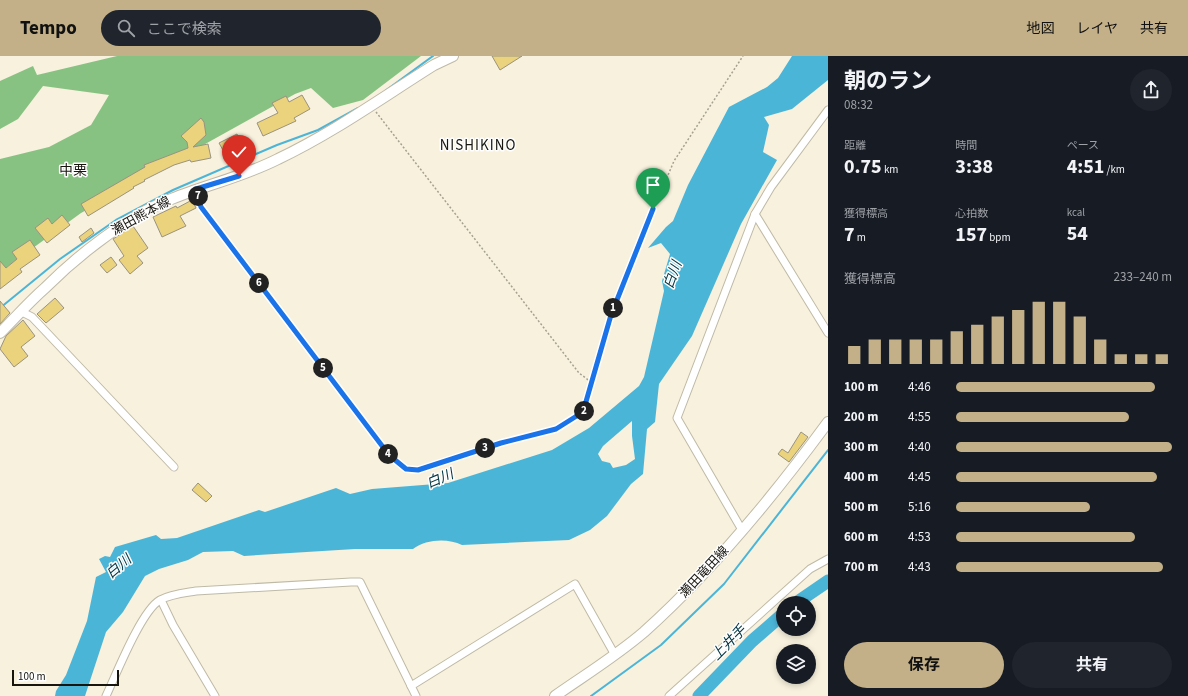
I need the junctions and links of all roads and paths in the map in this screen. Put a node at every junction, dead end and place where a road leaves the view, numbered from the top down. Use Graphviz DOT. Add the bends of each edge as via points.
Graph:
graph roads {
  1 [pos="453,56"];
  2 [pos="743,56"];
  3 [pos="436,60"];
  4 [pos="373,108"];
  5 [pos="828,110"];
  6 [pos="196,189"];
  7 [pos="755,214"];
  8 [pos="22,312"];
  9 [pos="0,333"];
  10 [pos="828,333"];
  11 [pos="592,382"];
  12 [pos="828,422"];
  13 [pos="174,467"];
  14 [pos="742,530"];
  15 [pos="828,559"];
  16 [pos="161,600"];
  17 [pos="615,654"];
  18 [pos="411,686"];
  19 [pos="106,696"];
  20 [pos="215,696"];
  21 [pos="416,696"];
  22 [pos="555,696"];
  23 [pos="669,696"];
  1 -- 3 [label="main road, 瀬田熊本線"];
  2 -- 11 [label="path" via="674,161 611,315"];
  3 -- 6 [label="main road, 瀬田熊本線" via="320,137 278,160 239,176"];
  4 -- 11 [label="path" via="579,373"];
  5 -- 7 [label="street" via="771,187"];
  6 -- 8 [label="main road, 瀬田熊本線" via="133,218 106,236 61,273"];
  6 -- 11 [label="path" via="201,207 389,455 406,469 418,470 501,443 556,429 583,412"];
  7 -- 10 [label="street"];
  7 -- 14 [label="street" via="677,418"];
  8 -- 9 [label="main road, 瀬田熊本線"];
  8 -- 13 [label="street" via="32,317"];
  12 -- 14 [label="main road, 瀬田竜田線" via="794,468"];
  14 -- 17 [label="main road, 瀬田竜田線" via="679,599"];
  15 -- 23 [label="street" via="810,569"];
  16 -- 18 [label="street" via="196,591 360,582"];
  16 -- 19 [label="street" via="148,614"];
  16 -- 20 [label="street"];
  17 -- 18 [label="street" via="574,584"];
  17 -- 22 [label="main road, 瀬田竜田線"];
  18 -- 21 [label="street"];
}
